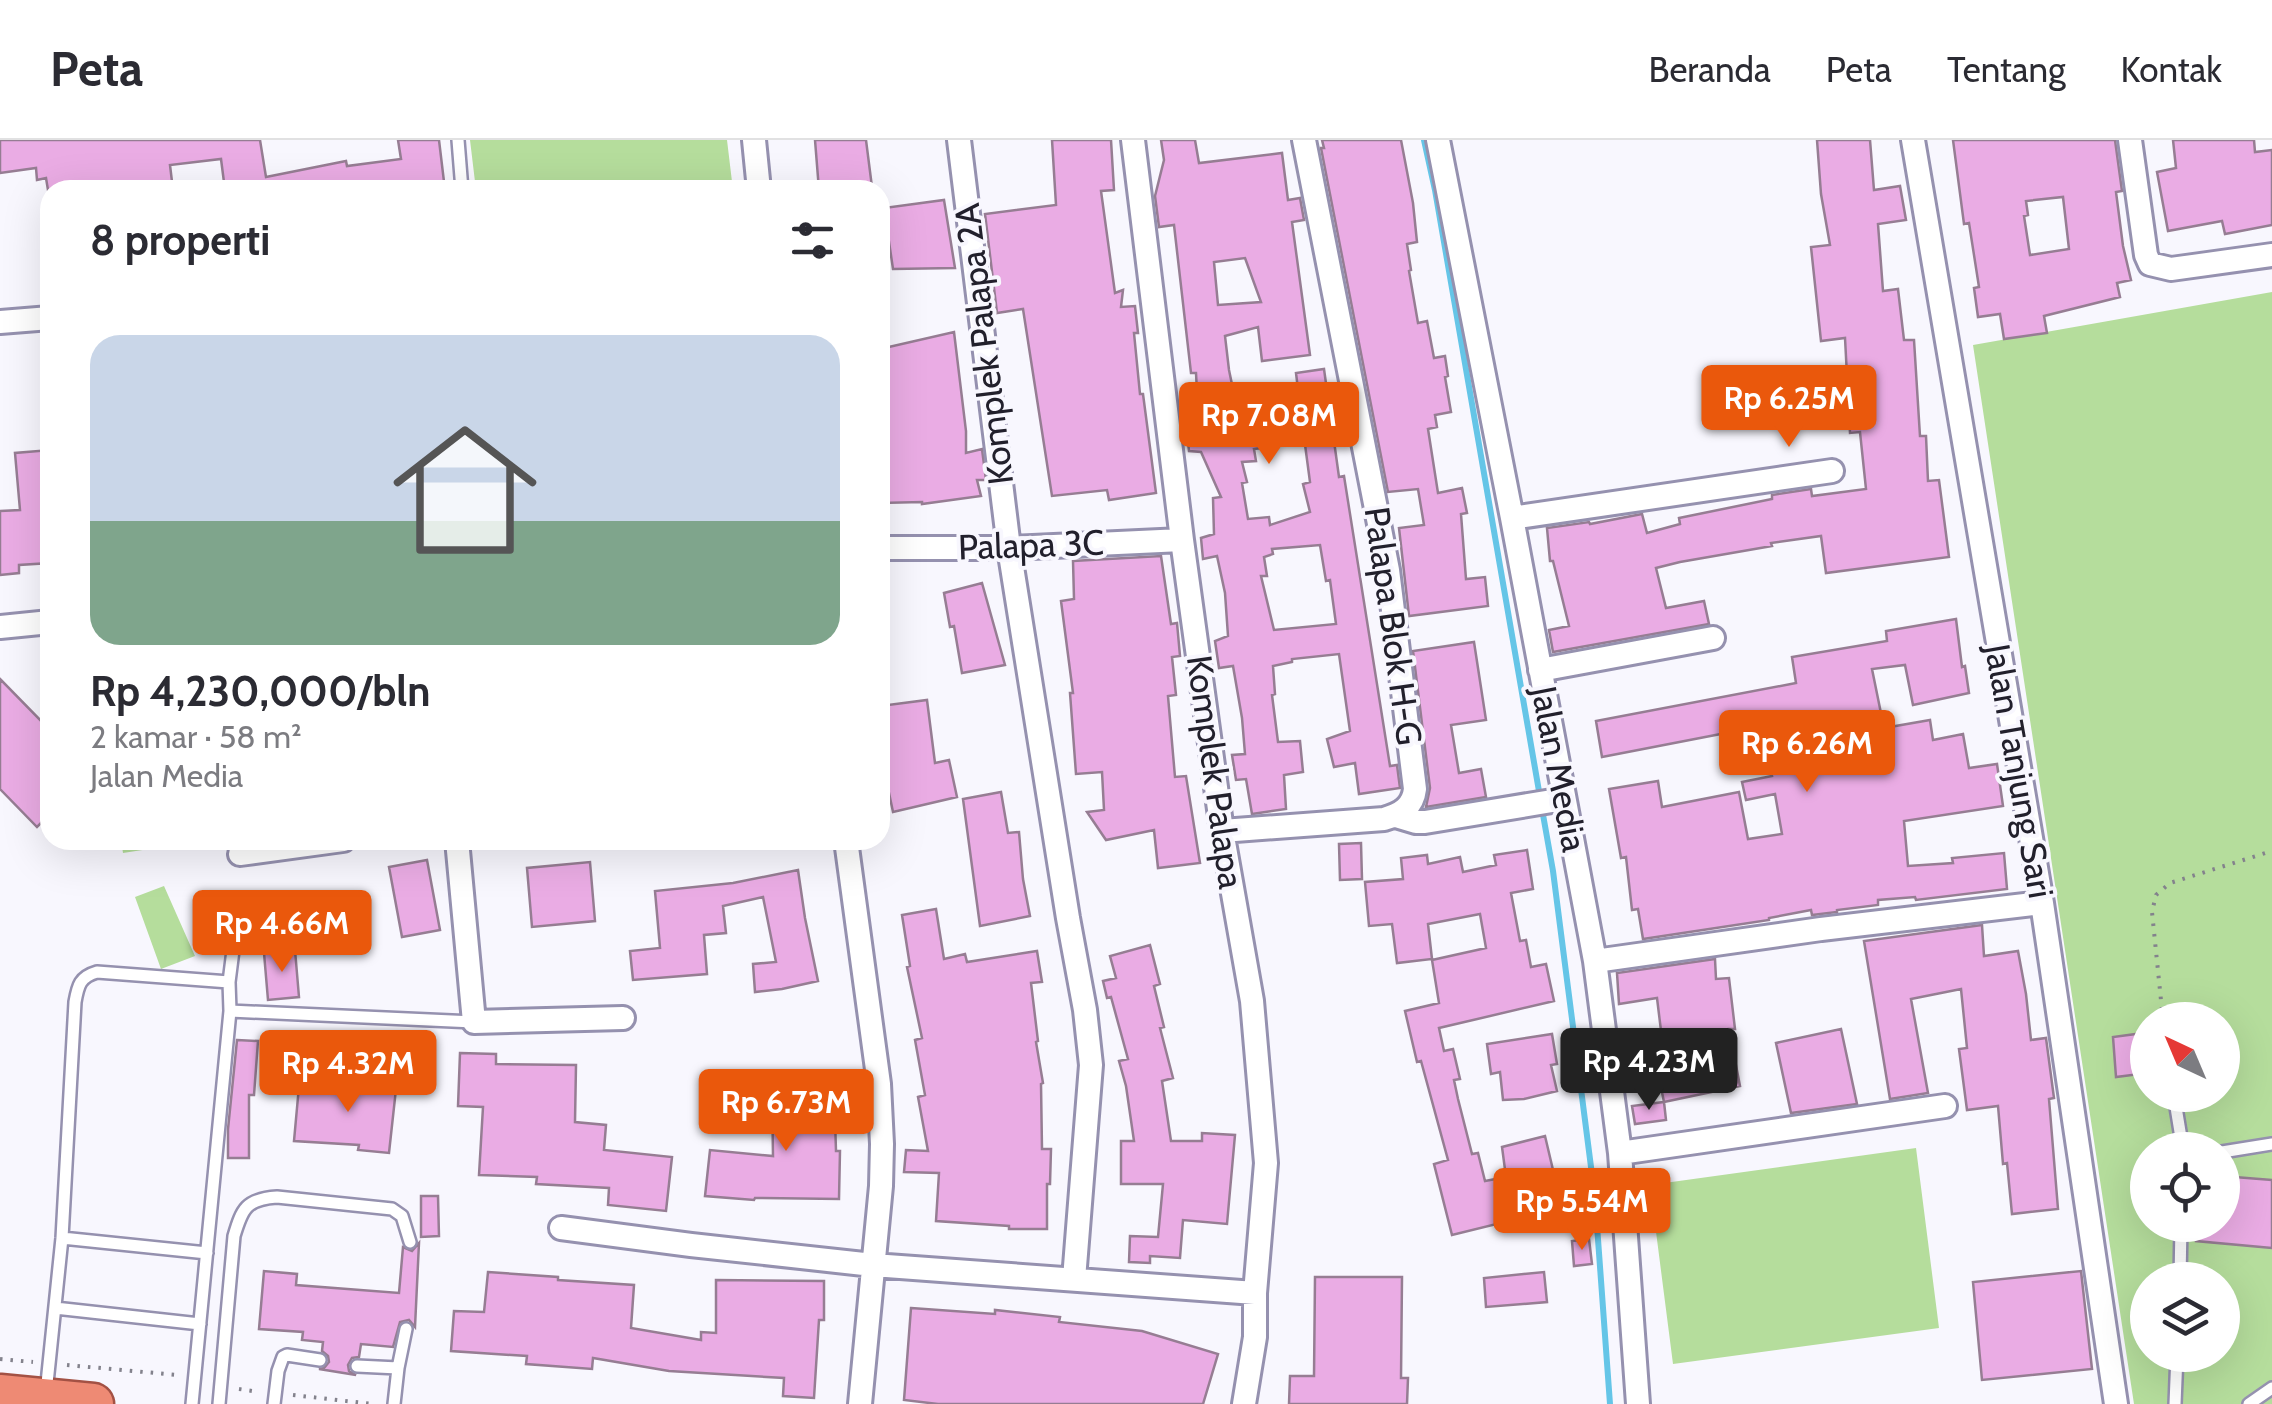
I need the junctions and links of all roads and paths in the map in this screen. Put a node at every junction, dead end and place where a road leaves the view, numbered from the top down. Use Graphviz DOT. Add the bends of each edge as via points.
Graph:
graph roads {
  1 [pos="458,140"];
  2 [pos="754,140"];
  3 [pos="959,140"];
  4 [pos="1132,140"];
  5 [pos="1304,140"];
  6 [pos="1438,140"];
  7 [pos="1913,140"];
  8 [pos="2130,140"];
  9 [pos="461,180"];
  10 [pos="758,180"];
  11 [pos="2272,255"];
  12 [pos="40,319"];
  13 [pos="0,322"];
  14 [pos="1832,471"];
  15 [pos="1512,518"];
  16 [pos="1182,540"];
  17 [pos="890,548"];
  18 [pos="1009,548"];
  19 [pos="40,623"];
  20 [pos="0,627"];
  21 [pos="1713,638"];
  22 [pos="1540,670"];
  23 [pos="1564,799"];
  24 [pos="1396,816"];
  25 [pos="1222,831"];
  26 [pos="269,850"];
  27 [pos="458,850"];
  28 [pos="847,850"];
  29 [pos="2272,850"];
  30 [pos="240,854"];
  31 [pos="2042,903"];
  32 [pos="238,911"];
  33 [pos="1595,960"];
  34 [pos="229,982"];
  35 [pos="2161,1002"];
  36 [pos="230,1012"];
  37 [pos="623,1018"];
  38 [pos="474,1022"];
  39 [pos="1945,1106"];
  40 [pos="2272,1144"];
  41 [pos="2240,1149"];
  42 [pos="1620,1153"];
  43 [pos="562,1228"];
  44 [pos="62,1238"];
  45 [pos="410,1242"];
  46 [pos="206,1253"];
  47 [pos="874,1265"];
  48 [pos="1074,1279"];
  49 [pos="1256,1293"];
  50 [pos="55,1308"];
  51 [pos="200,1324"];
  52 [pos="406,1329"];
  53 [pos="320,1360"];
  54 [pos="357,1366"];
  55 [pos="398,1368"];
  56 [pos="2176,1372"];
  57 [pos="2272,1388"];
  58 [pos="0,1395"];
  59 [pos="45,1400"];
  60 [pos="93,1404"];
  61 [pos="192,1404"];
  62 [pos="219,1404"];
  63 [pos="274,1404"];
  64 [pos="394,1404"];
  65 [pos="860,1404"];
  66 [pos="1244,1404"];
  67 [pos="1638,1404"];
  68 [pos="2116,1404"];
  69 [pos="2174,1404"];
  70 [pos="2249,1404"];
  1 -- 9 [label="lane"];
  2 -- 10 [label="street"];
  3 -- 18 [label="street, Komplek Palapa 2A"];
  4 -- 16 [label="street, Komplek Palapa"];
  5 -- 24 [label="street, Palapa Blok H-G" via="1390,588 1415,789 1411,804"];
  6 -- 15 [label="street, Jalan Media"];
  7 -- 31 [label="street, Jalan Tanjung Sari"];
  8 -- 11 [label="street" via="2150,264 2171,269"];
  12 -- 13 [label="street"];
  14 -- 15 [label="street"];
  15 -- 22 [label="street, Jalan Media"];
  16 -- 18 [label="street, Palapa 3C"];
  16 -- 25 [label="street, Komplek Palapa"];
  17 -- 18 [label="street, Palapa 3C"];
  18 -- 48 [label="street, Komplek Palapa 2A" via="1091,1064"];
  19 -- 20 [label="street"];
  21 -- 22 [label="street"];
  22 -- 23 [label="street, Jalan Media"];
  23 -- 24 [label="street" via="1426,822"];
  23 -- 33 [label="street, Jalan Media"];
  24 -- 25 [label="street"];
  25 -- 49 [label="street, Komplek Palapa" via="1252,1001 1266,1162"];
  26 -- 30 [label="street"];
  27 -- 38 [label="street"];
  28 -- 47 [label="street" via="879,1084"];
  29 -- 35 [label="path" via="2170,883 2156,895"];
  31 -- 33 [label="street"];
  31 -- 68 [label="street, Jalan Tanjung Sari"];
  32 -- 34 [label="lane"];
  33 -- 42 [label="street, Jalan Media"];
  34 -- 36 [label="lane"];
  34 -- 44 [label="lane" via="98,972 80,981"];
  36 -- 38 [label="lane"];
  36 -- 46 [label="lane"];
  37 -- 38 [label="street"];
  39 -- 42 [label="street"];
  40 -- 41 [label="lane"];
  42 -- 67 [label="street, Jalan Media"];
  43 -- 47 [label="street"];
  44 -- 46 [label="lane"];
  44 -- 50 [label="lane"];
  45 -- 62 [label="lane" via="402,1216 392,1209 276,1198 244,1209 234,1236"];
  46 -- 51 [label="lane"];
  47 -- 48 [label="street"];
  47 -- 65 [label="street"];
  48 -- 49 [label="street"];
  49 -- 66 [label="street, Komplek Palapa"];
  50 -- 51 [label="lane"];
  50 -- 59 [label="lane"];
  51 -- 61 [label="lane"];
  52 -- 55 [label="lane"];
  53 -- 63 [label="lane" via="283,1357"];
  54 -- 55 [label="lane"];
  55 -- 64 [label="lane"];
  56 -- 69 [label="lane"];
  57 -- 70 [label="lane"];
  58 -- 59 [label="highway"];
  59 -- 60 [label="highway"];
}
